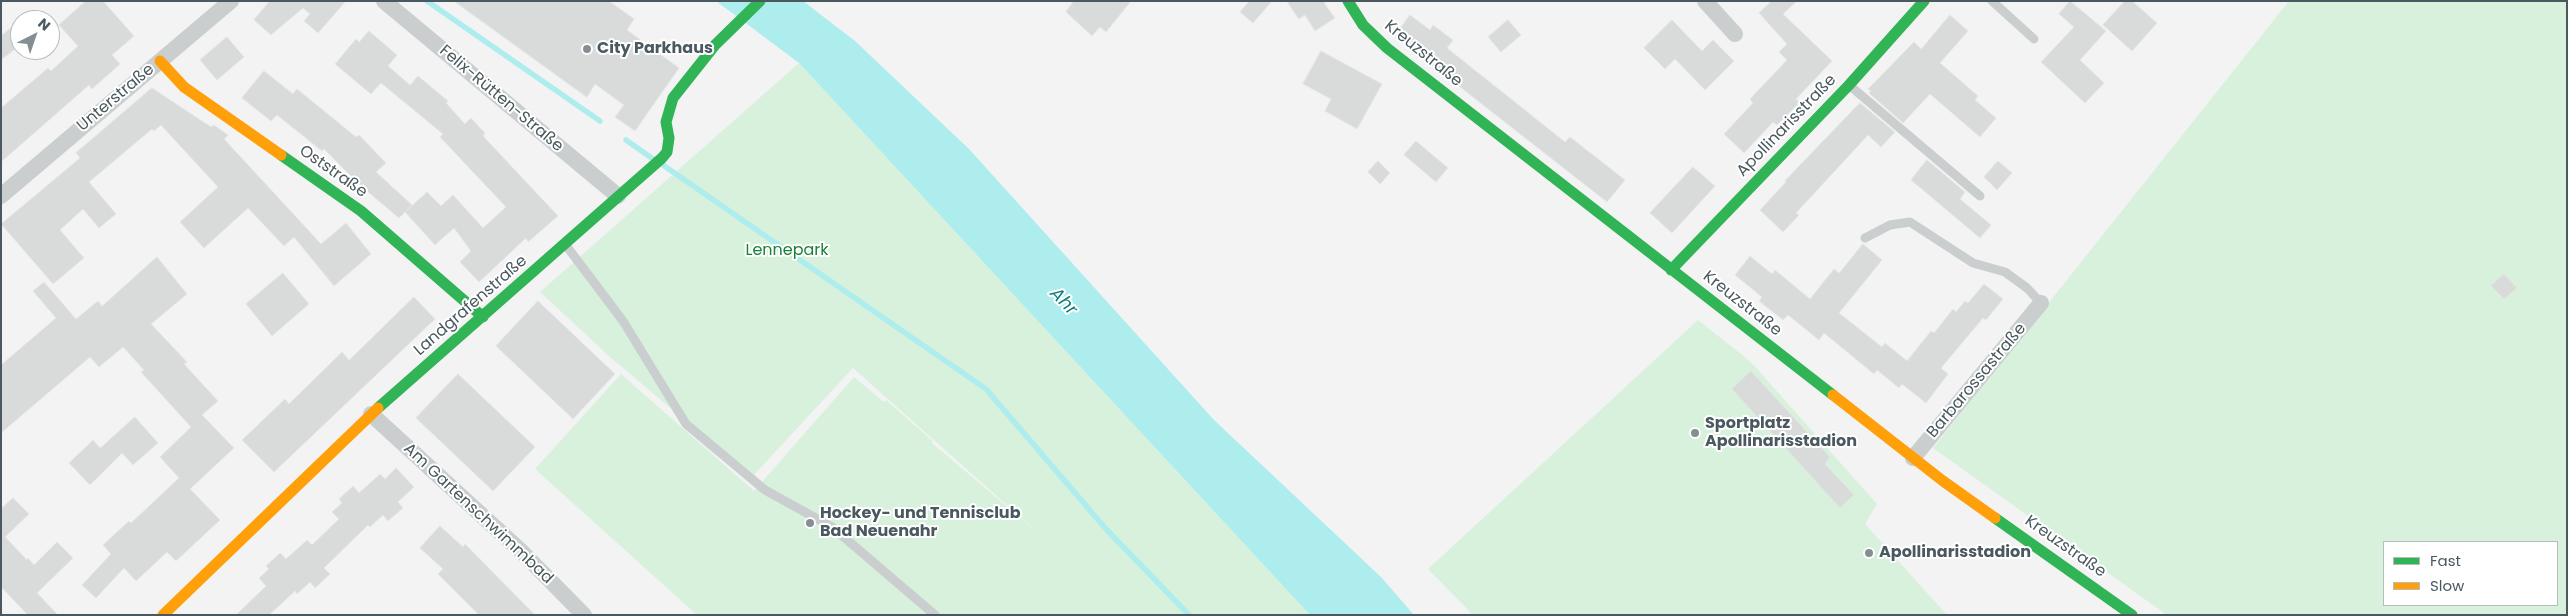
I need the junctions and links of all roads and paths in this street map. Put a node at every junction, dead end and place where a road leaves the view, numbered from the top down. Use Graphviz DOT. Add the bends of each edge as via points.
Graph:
graph roads {
  1 [pos="231,1"];
  2 [pos="384,1"];
  3 [pos="760,1"];
  4 [pos="1348,1"];
  5 [pos="1705,1"];
  6 [pos="1924,1"];
  7 [pos="1992,1"];
  8 [pos="1735,34"];
  9 [pos="2034,39"];
  10 [pos="160,61"];
  11 [pos="1849,85"];
  12 [pos="1,196"];
  13 [pos="618,196"];
  14 [pos="1980,196"];
  15 [pos="1865,238"];
  16 [pos="565,244"];
  17 [pos="1671,270"];
  18 [pos="2041,303"];
  19 [pos="484,317"];
  20 [pos="371,414"];
  21 [pos="1913,458"];
  22 [pos="164,615"];
  23 [pos="584,615"];
  24 [pos="935,615"];
  25 [pos="2132,615"];
  1 -- 10 [label="street, Unterstraße"];
  2 -- 13 [label="street, Felix-Rütten-Straße"];
  3 -- 13 [label="street, Landgrafenstraße" via="715,45 673,98 666,122 667,152"];
  4 -- 17 [label="street, Kreuzstraße" via="1363,25 1387,48"];
  5 -- 8 [label="street"];
  6 -- 11 [label="street, Apollinarisstraße"];
  7 -- 9 [label="lane"];
  10 -- 12 [label="street, Unterstraße"];
  10 -- 19 [label="street, Oststraße" via="184,87 361,211"];
  11 -- 14 [label="lane"];
  11 -- 17 [label="street, Apollinarisstraße"];
  13 -- 16 [label="street, Landgrafenstraße"];
  15 -- 18 [label="lane" via="1890,225 1910,222 1973,264 2005,272"];
  16 -- 19 [label="street, Landgrafenstraße"];
  16 -- 24 [label="lane" via="623,321 686,424 765,490 832,527"];
  17 -- 21 [label="street, Kreuzstraße"];
  18 -- 21 [label="street, Barbarossastraße"];
  19 -- 20 [label="street, Landgrafenstraße"];
  20 -- 22 [label="street, Landgrafenstraße"];
  20 -- 23 [label="street, Am Gartenschwimmbad" via="523,553"];
  21 -- 25 [label="street, Kreuzstraße"];
}
